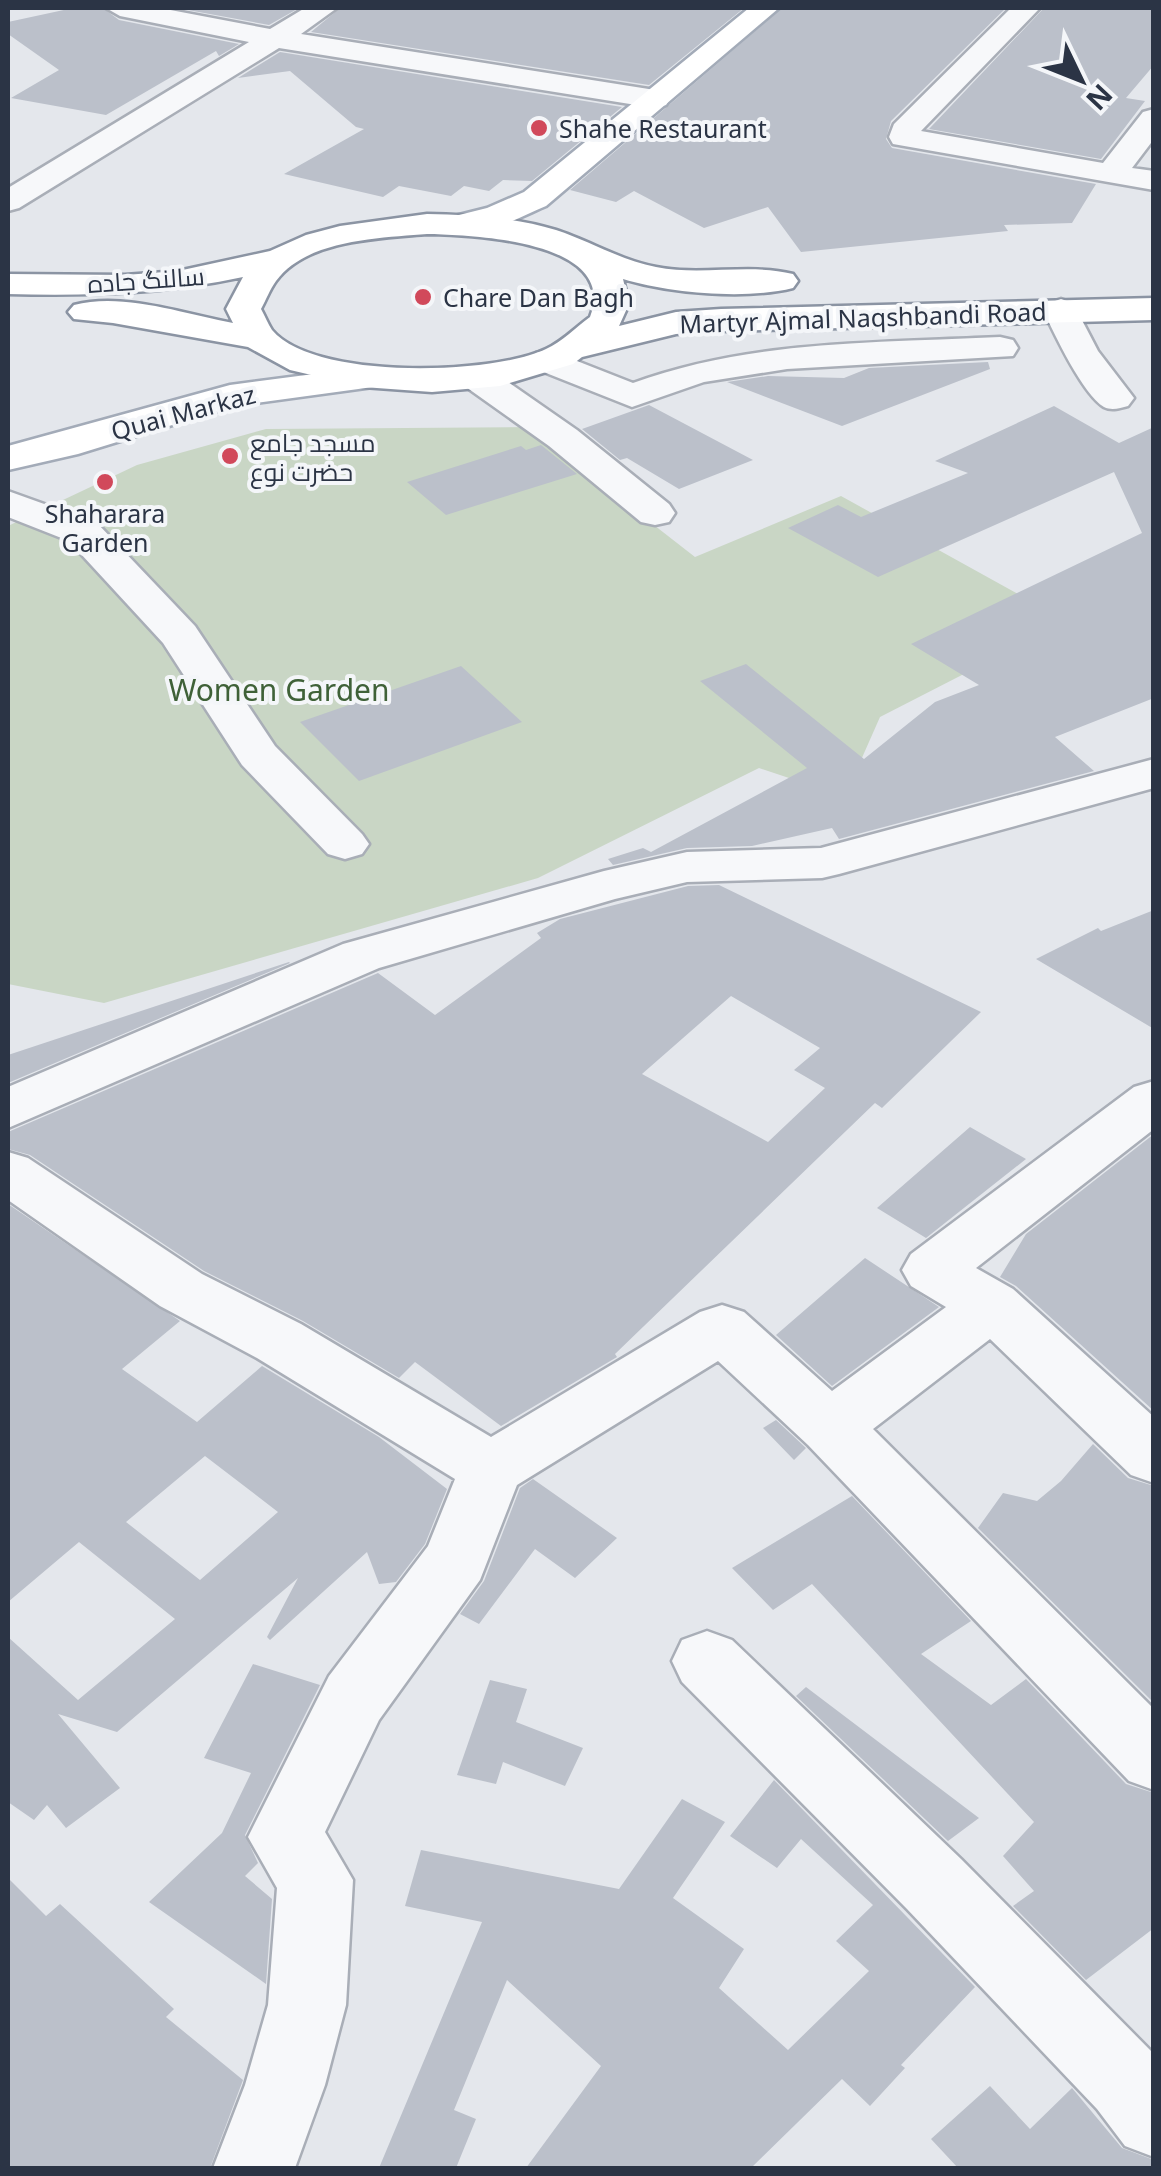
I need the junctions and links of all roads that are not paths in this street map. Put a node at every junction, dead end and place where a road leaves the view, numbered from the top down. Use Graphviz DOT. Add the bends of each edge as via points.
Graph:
graph roads {
  1 [pos="120,8"];
  2 [pos="324,8"];
  3 [pos="766,8"];
  4 [pos="1026,8"];
  5 [pos="272,38"];
  6 [pos="655,98"];
  7 [pos="1154,118"];
  8 [pos="1111,174"];
  9 [pos="1154,181"];
  10 [pos="8,202"];
  11 [pos="460,224"];
  12 [pos="580,255"];
  13 [pos="282,259"];
  14 [pos="1154,277"];
  15 [pos="806,281"];
  16 [pos="8,284"];
  17 [pos="1072,286"];
  18 [pos="1154,308"];
  19 [pos="8,311"];
  20 [pos="263,341"];
  21 [pos="1000,348"];
  22 [pos="562,354"];
  23 [pos="360,379"];
  24 [pos="479,379"];
  25 [pos="1114,398"];
  26 [pos="129,425"];
  27 [pos="11,461"];
  28 [pos="8,503"];
  29 [pos="655,513"];
  30 [pos="1154,773"];
  31 [pos="346,844"];
  32 [pos="1154,1100"];
  33 [pos="8,1109"];
  34 [pos="8,1172"];
  35 [pos="992,1305"];
  36 [pos="830,1427"];
  37 [pos="1154,1457"];
  38 [pos="491,1469"];
  39 [pos="706,1661"];
  40 [pos="1154,1758"];
  41 [pos="1154,2116"];
  42 [pos="254,2168"];
  1 -- 5 [label="street"];
  2 -- 5 [label="street"];
  3 -- 6 [label="main road"];
  4 -- 8 [label="street" via="904,138"];
  5 -- 6 [label="street"];
  5 -- 10 [label="street"];
  6 -- 11 [label="main road" via="535,199"];
  7 -- 8 [label="street"];
  8 -- 9 [label="street"];
  11 -- 12 [label="main road, Martyr Ajmal Naqshbandi Road" via="527,234"];
  11 -- 13 [label="main road, سالنگ جاده" via="362,231"];
  12 -- 15 [label="main road, Martyr Ajmal Naqshbandi Road" via="654,277"];
  12 -- 22 [label="main road" via="609,284 612,300 596,333"];
  13 -- 16 [label="main road, سالنگ جاده" via="178,281"];
  13 -- 20 [label="main road" via="256,282 245,306"];
  14 -- 17 [label="main road, Martyr Ajmal Naqshbandi Road"];
  17 -- 18 [label="main road, Martyr Ajmal Naqshbandi Road"];
  17 -- 22 [label="main road, Martyr Ajmal Naqshbandi Road" via="676,323"];
  17 -- 25 [label="street" via="1081,353"];
  19 -- 20 [label="main road, سالنگ جاده" via="113,312"];
  20 -- 23 [label="main road, سالنگ جاده" via="289,358"];
  20 -- 26 [label="main road"];
  21 -- 22 [label="street" via="788,358 697,372 632,396"];
  22 -- 24 [label="main road, Martyr Ajmal Naqshbandi Road"];
  23 -- 24 [label="main road, Martyr Ajmal Naqshbandi Road"];
  23 -- 26 [label="main road, Quai Markaz" via="280,386"];
  24 -- 29 [label="street"];
  26 -- 27 [label="main road, Quai Markaz"];
  28 -- 31 [label="street" via="83,532 180,636 258,755"];
  30 -- 33 [label="street" via="822,862 687,867 604,886 361,956"];
  32 -- 35 [label="street" via="932,1270"];
  34 -- 38 [label="street" via="181,1290"];
  35 -- 36 [label="street"];
  35 -- 37 [label="street"];
  36 -- 38 [label="street" via="722,1328"];
  36 -- 40 [label="street"];
  38 -- 42 [label="street" via="456,1560 354,1698 285,1837 315,1880 307,2005"];
  39 -- 41 [label="street" via="934,1884"];
}
